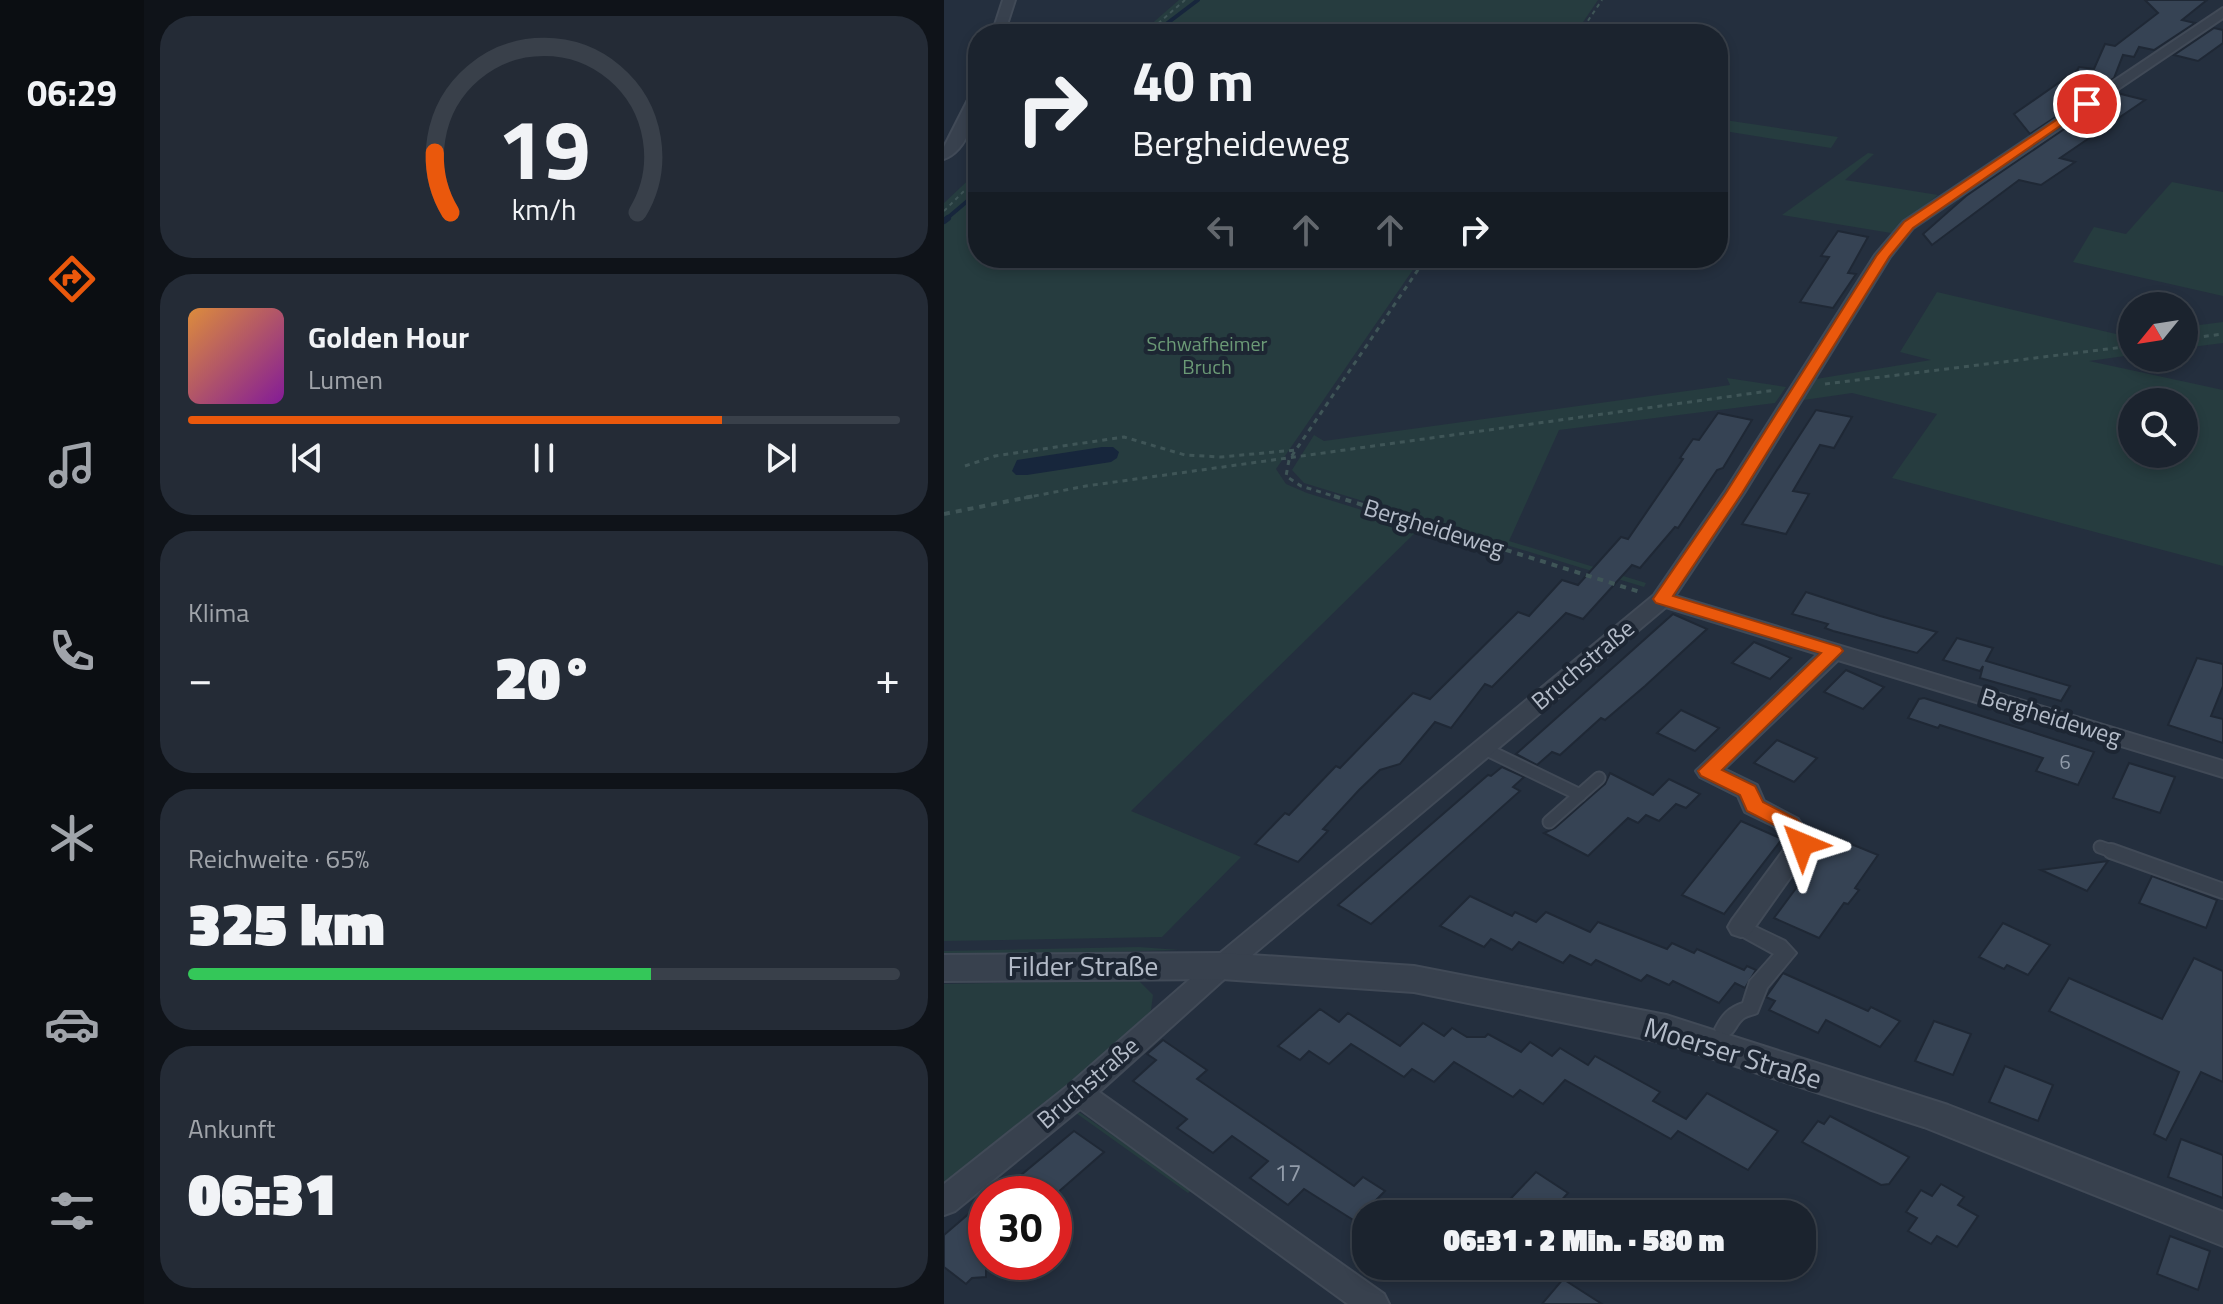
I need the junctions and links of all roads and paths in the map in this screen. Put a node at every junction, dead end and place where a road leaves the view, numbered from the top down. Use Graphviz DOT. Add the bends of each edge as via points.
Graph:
graph roads {
  1 [pos="1009,0"];
  2 [pos="1185,0"];
  3 [pos="1602,0"];
  4 [pos="2223,12"];
  5 [pos="1001,24"];
  6 [pos="1157,24"];
  7 [pos="1586,24"];
  8 [pos="968,116"];
  9 [pos="944,155"];
  10 [pos="968,187"];
  11 [pos="944,211"];
  12 [pos="1419,268"];
  13 [pos="2223,334"];
  14 [pos="2198,337"];
  15 [pos="2118,348"];
  16 [pos="1799,387"];
  17 [pos="1061,445"];
  18 [pos="1296,450"];
  19 [pos="1062,452"];
  20 [pos="1289,460"];
  21 [pos="965,466"];
  22 [pos="944,514"];
  23 [pos="1662,599"];
  24 [pos="1834,651"];
  25 [pos="1483,748"];
  26 [pos="2223,769"];
  27 [pos="1599,778"];
  28 [pos="1580,795"];
  29 [pos="1549,822"];
  30 [pos="2100,847"];
  31 [pos="2223,891"];
  32 [pos="1741,927"];
  33 [pos="1222,966"];
  34 [pos="944,968"];
  35 [pos="1725,1029"];
  36 [pos="1079,1093"];
  37 [pos="944,1202"];
  38 [pos="2223,1229"];
  39 [pos="1373,1304"];
  1 -- 5 [label="street"];
  2 -- 6 [label="path"];
  3 -- 7 [label="path"];
  4 -- 16 [label="street, Bruchstraße" via="1908,225"];
  8 -- 9 [label="street"];
  10 -- 11 [label="path"];
  12 -- 18 [label="path"];
  13 -- 14 [label="path"];
  15 -- 16 [label="path"];
  16 -- 20 [label="path"];
  16 -- 23 [label="street, Bruchstraße"];
  17 -- 18 [label="path" via="1124,437 1185,455"];
  17 -- 19 [label="path"];
  17 -- 21 [label="path"];
  18 -- 20 [label="path"];
  20 -- 22 [label="path" via="1086,486"];
  20 -- 23 [label="path, Bergheideweg" via="1286,476 1301,486"];
  23 -- 24 [label="street, Bergheideweg"];
  23 -- 25 [label="street, Bruchstraße"];
  24 -- 26 [label="street, Bergheideweg"];
  24 -- 32 [label="street" via="1708,771 1748,791 1754,806 1789,824 1802,844"];
  25 -- 28 [label="lane"];
  25 -- 33 [label="street, Bruchstraße"];
  27 -- 28 [label="lane"];
  28 -- 29 [label="lane"];
  30 -- 31 [label="lane"];
  32 -- 35 [label="street" via="1786,953 1757,986 1750,1008 1736,1013"];
  33 -- 34 [label="street, Filder Straße"];
  33 -- 36 [label="street, Bruchstraße"];
  33 -- 38 [label="street, Moerser Straße" via="1414,979 1666,1029 1935,1116"];
  36 -- 37 [label="street, Bruchstraße"];
  36 -- 39 [label="street"];
}
